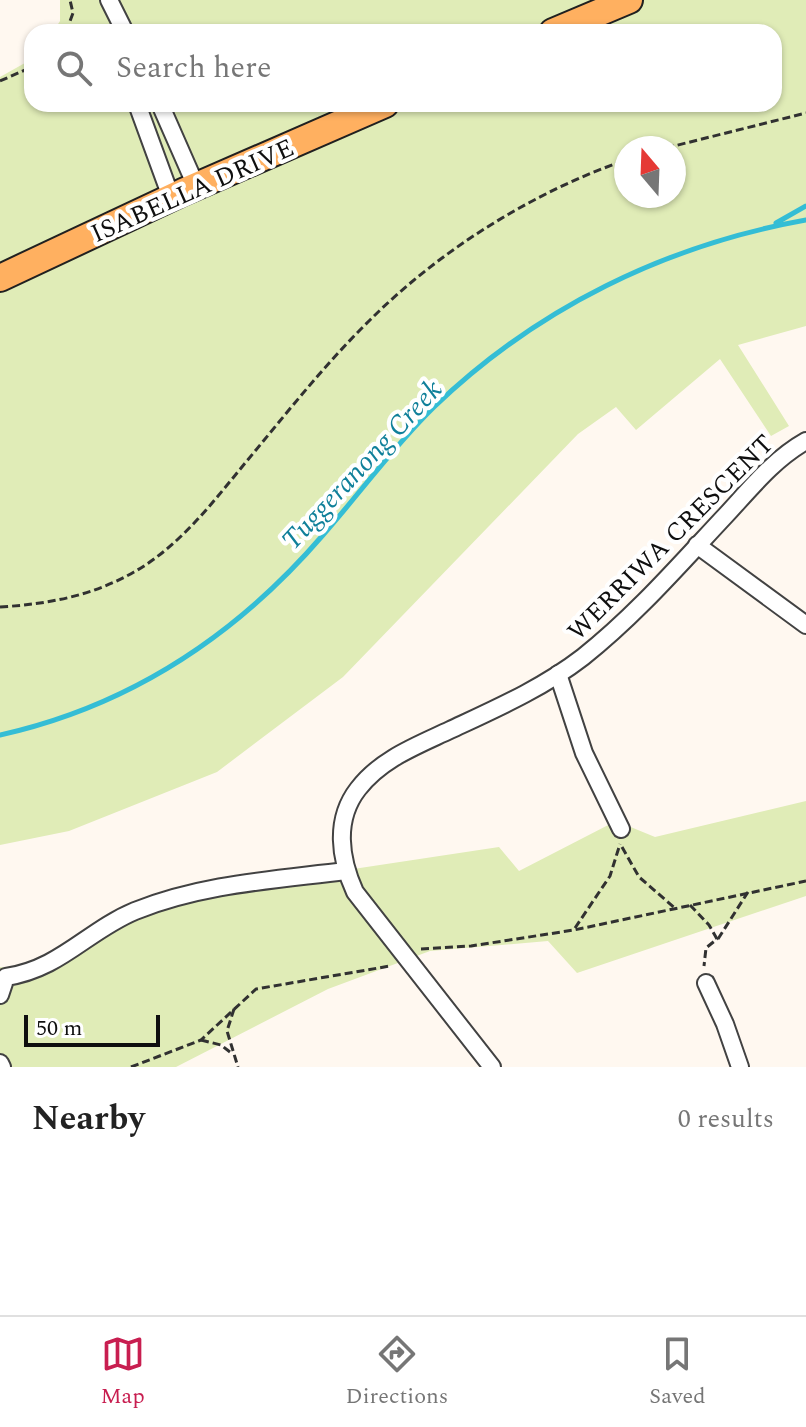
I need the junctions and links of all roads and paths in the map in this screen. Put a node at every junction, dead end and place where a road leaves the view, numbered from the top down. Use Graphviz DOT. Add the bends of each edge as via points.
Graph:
graph roads {
  1 [pos="70,0"];
  2 [pos="629,0"];
  3 [pos="110,3"];
  4 [pos="69,24"];
  5 [pos="115,24"];
  6 [pos="121,24"];
  7 [pos="572,24"];
  8 [pos="24,70"];
  9 [pos="0,81"];
  10 [pos="140,112"];
  11 [pos="164,112"];
  12 [pos="367,112"];
  13 [pos="806,113"];
  14 [pos="686,143"];
  15 [pos="614,165"];
  16 [pos="196,186"];
  17 [pos="171,197"];
  18 [pos="0,278"];
  19 [pos="806,441"];
  20 [pos="697,545"];
  21 [pos="0,607"];
  22 [pos="806,625"];
  23 [pos="558,674"];
  24 [pos="620,835"];
  25 [pos="345,871"];
  26 [pos="806,881"];
  27 [pos="748,892"];
  28 [pos="690,905"];
  29 [pos="676,909"];
  30 [pos="574,930"];
  31 [pos="717,939"];
  32 [pos="406,958"];
  33 [pos="3,976"];
  34 [pos="706,983"];
  35 [pos="0,995"];
  36 [pos="235,1005"];
  37 [pos="201,1040"];
  38 [pos="231,1054"];
  39 [pos="131,1067"];
  40 [pos="238,1067"];
  41 [pos="492,1067"];
  42 [pos="740,1067"];
  1 -- 4 [label="path"];
  2 -- 7 [label="main road"];
  3 -- 5 [label="street"];
  3 -- 6 [label="street"];
  8 -- 9 [label="path"];
  10 -- 17 [label="street"];
  11 -- 16 [label="street"];
  12 -- 16 [label="main road, ISABELLA DRIVE"];
  13 -- 14 [label="path"];
  15 -- 21 [label="path" via="496,223 394,297 314,380 205,511 148,564 84,594"];
  16 -- 17 [label="main road, ISABELLA DRIVE"];
  17 -- 18 [label="main road, ISABELLA DRIVE"];
  19 -- 20 [label="street, WERRIWA CRESCENT" via="769,468"];
  20 -- 22 [label="street"];
  20 -- 23 [label="street, WERRIWA CRESCENT" via="626,620"];
  23 -- 24 [label="street" via="584,753"];
  23 -- 25 [label="street, WERRIWA CRESCENT" via="373,771 355,792 344,817"];
  24 -- 29 [label="path" via="639,877"];
  24 -- 30 [label="path" via="610,876"];
  25 -- 32 [label="street, WERRIWA CRESCENT"];
  25 -- 33 [label="street" via="173,897 112,923 50,965"];
  26 -- 27 [label="path"];
  27 -- 28 [label="path"];
  27 -- 31 [label="path"];
  28 -- 29 [label="path"];
  28 -- 31 [label="path"];
  29 -- 30 [label="path"];
  30 -- 32 [label="path" via="471,946 426,947"];
  31 -- 34 [label="path" via="703,955"];
  32 -- 36 [label="path" via="346,975 264,987"];
  32 -- 41 [label="street, WERRIWA CRESCENT"];
  33 -- 35 [label="street"];
  34 -- 42 [label="street"];
  36 -- 37 [label="path"];
  36 -- 38 [label="path" via="227,1031"];
  37 -- 38 [label="path"];
  37 -- 39 [label="path"];
  38 -- 40 [label="path"];
}
